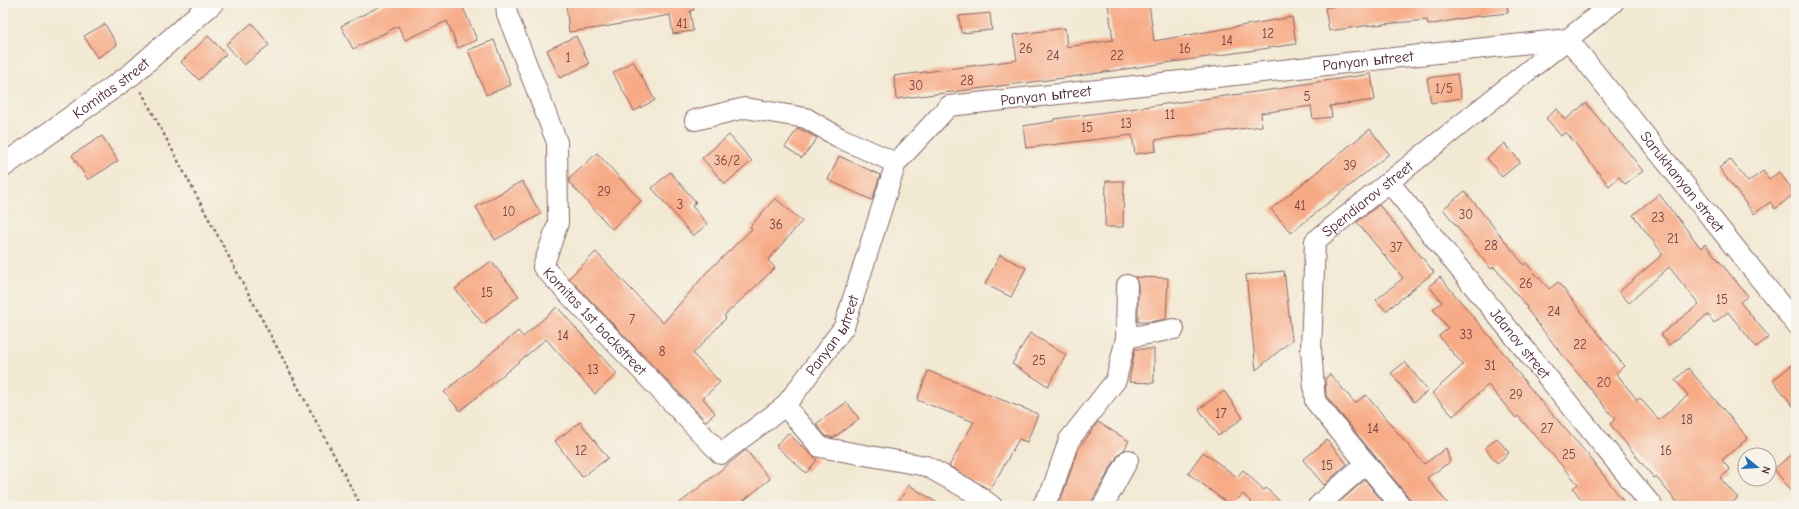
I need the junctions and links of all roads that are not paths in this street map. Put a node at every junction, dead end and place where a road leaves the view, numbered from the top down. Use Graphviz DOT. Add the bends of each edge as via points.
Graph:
graph roads {
  1 [pos="212,3"];
  2 [pos="506,3"];
  3 [pos="1613,3"];
  4 [pos="1568,39"];
  5 [pos="695,120"];
  6 [pos="896,163"];
  7 [pos="3,166"];
  8 [pos="1389,182"];
  9 [pos="1127,285"];
  10 [pos="1796,324"];
  11 [pos="1174,329"];
  12 [pos="1126,338"];
  13 [pos="785,406"];
  14 [pos="721,454"];
  15 [pos="1128,460"];
  16 [pos="1366,463"];
  17 [pos="992,506"];
  18 [pos="1042,506"];
  19 [pos="1103,506"];
  20 [pos="1318,506"];
  21 [pos="1401,506"];
  22 [pos="1652,506"];
  1 -- 7 [label="main road, Komitas street" via="132,74"];
  2 -- 14 [label="street, Komitas 1st backstreet" via="507,14 556,142 558,223 543,268"];
  3 -- 4 [label="street, Spendiarov street"];
  4 -- 6 [label="street, Panyan ыtreet" via="949,106"];
  4 -- 8 [label="street, Spendiarov street"];
  4 -- 10 [label="street, Sarukhanyan street"];
  5 -- 6 [label="street" via="745,108 806,118 840,138"];
  6 -- 13 [label="street, Panyan ыtreet" via="844,327"];
  8 -- 16 [label="street, Spendiarov street" via="1316,241 1311,350 1315,401"];
  8 -- 22 [label="street, Jdanov street"];
  9 -- 12 [label="street"];
  11 -- 12 [label="street"];
  12 -- 18 [label="street" via="1116,380 1069,440 1052,490"];
  13 -- 14 [label="street, Panyan ыtreet"];
  13 -- 17 [label="street" via="820,446 926,466"];
  15 -- 19 [label="street"];
  16 -- 20 [label="street"];
  16 -- 21 [label="street, Spendiarov street"];
}
